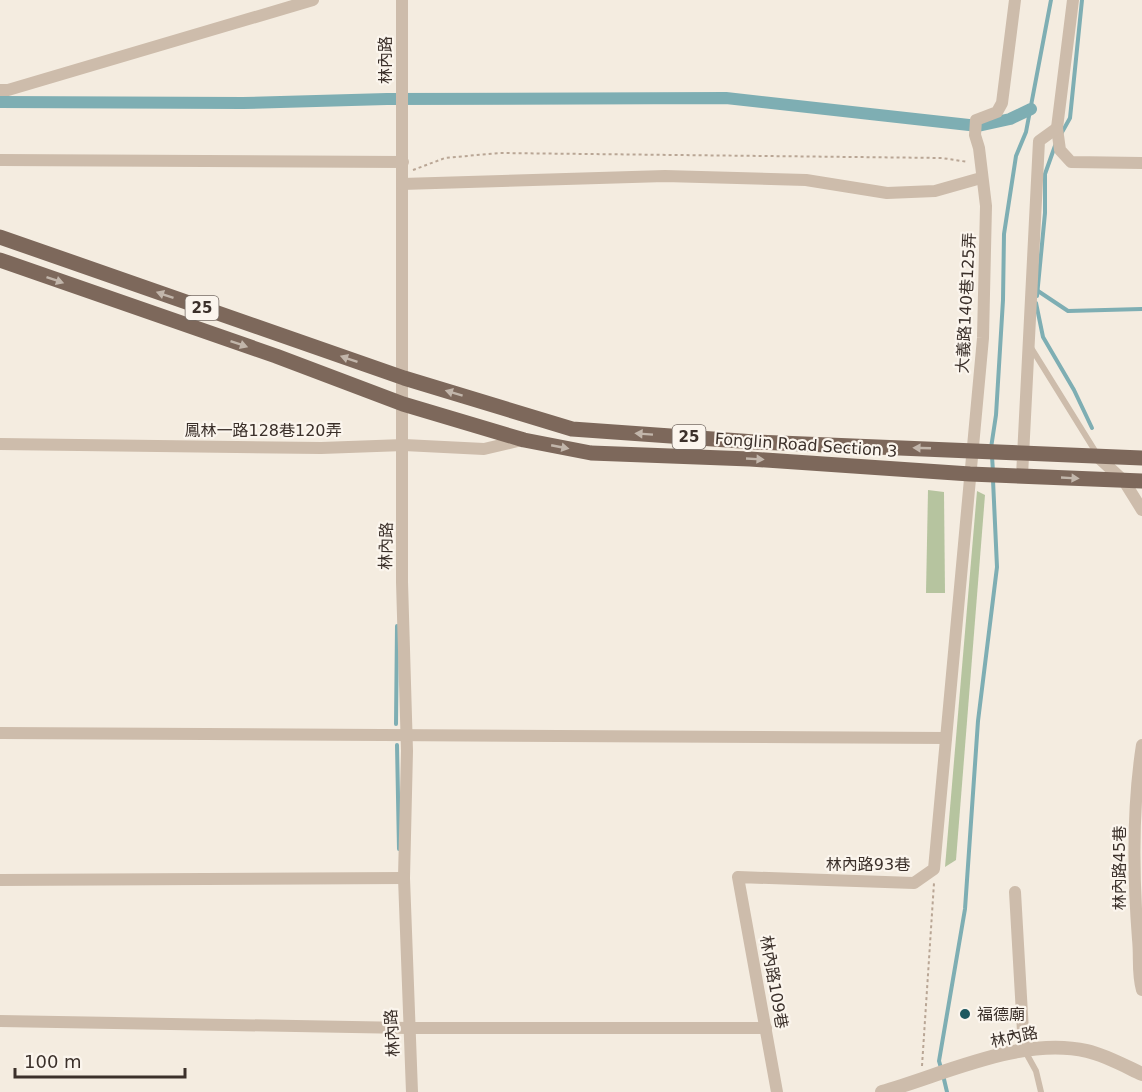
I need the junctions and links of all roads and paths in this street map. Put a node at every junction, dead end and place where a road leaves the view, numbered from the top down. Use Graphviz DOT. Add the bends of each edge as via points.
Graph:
graph roads {
  1 [pos="313,0"];
  2 [pos="402,0"];
  3 [pos="1015,0"];
  4 [pos="1073,0"];
  5 [pos="0,90"];
  6 [pos="1058,130"];
  7 [pos="0,160"];
  8 [pos="980,163"];
  9 [pos="1142,163"];
  10 [pos="402,173"];
  11 [pos="981,178"];
  12 [pos="0,237"];
  13 [pos="0,260"];
  14 [pos="1027,341"];
  15 [pos="404,378"];
  16 [pos="403,404"];
  17 [pos="524,440"];
  18 [pos="0,444"];
  19 [pos="404,445"];
  20 [pos="977,451"];
  21 [pos="1019,453"];
  22 [pos="1099,458"];
  23 [pos="1142,458"];
  24 [pos="973,474"];
  25 [pos="1017,475"];
  26 [pos="1124,481"];
  27 [pos="1142,481"];
  28 [pos="1142,510"];
  29 [pos="0,734"];
  30 [pos="406,734"];
  31 [pos="946,738"];
  32 [pos="1142,745"];
  33 [pos="934,869"];
  34 [pos="738,877"];
  35 [pos="404,878"];
  36 [pos="0,880"];
  37 [pos="1015,891"];
  38 [pos="1142,990"];
  39 [pos="0,1021"];
  40 [pos="408,1028"];
  41 [pos="766,1028"];
  42 [pos="1024,1049"];
  43 [pos="1142,1074"];
  44 [pos="921,1080"];
  45 [pos="412,1092"];
  46 [pos="777,1092"];
  47 [pos="882,1092"];
  48 [pos="1041,1092"];
  1 -- 5 [label="street"];
  2 -- 10 [label="street, 林內路"];
  3 -- 8 [label="street, 大義路140巷125弄" via="1002,103 997,112 976,120"];
  4 -- 6 [label="street"];
  6 -- 9 [label="street" via="1060,150 1071,162"];
  6 -- 14 [label="street" via="1039,141"];
  7 -- 10 [label="street"];
  8 -- 10 [label="path" via="942,158 499,153 446,158"];
  8 -- 11 [label="street, 大義路140巷125弄"];
  10 -- 11 [label="street" via="806,180 887,193 935,191"];
  10 -- 15 [label="street, 林內路"];
  11 -- 20 [label="street, 大義路140巷125弄" via="986,206"];
  15 -- 12 [label="main road, 25, one-way"];
  13 -- 16 [label="main road, 25, one-way"];
  14 -- 21 [label="street"];
  14 -- 22 [label="lane"];
  15 -- 16 [label="street, 林內路"];
  20 -- 15 [label="main road, Fonglin Road Section 3 / 25, one-way" via="755,442 572,429"];
  16 -- 17 [label="main road, Fonglin Road Section 3 / 25"];
  16 -- 19 [label="street, 林內路"];
  17 -- 19 [label="street, 鳳林一路128巷120弄" via="484,449"];
  17 -- 24 [label="main road, Fonglin Road Section 3 / 25, one-way" via="591,453"];
  18 -- 19 [label="street, 鳳林一路128巷120弄" via="321,448"];
  19 -- 30 [label="street, 林內路"];
  20 -- 21 [label="main road, Fonglin Road Section 3 / 25"];
  20 -- 24 [label="street, 大義路140巷125弄"];
  21 -- 22 [label="main road, Fonglin Road Section 3 / 25"];
  21 -- 25 [label="street"];
  22 -- 23 [label="main road, Fonglin Road Section 3 / 25"];
  22 -- 26 [label="street"];
  24 -- 25 [label="main road, Fonglin Road Section 3 / 25"];
  24 -- 31 [label="street, 林內路93巷"];
  25 -- 26 [label="main road, Fonglin Road Section 3 / 25, one-way"];
  26 -- 27 [label="main road, Fonglin Road Section 3 / 25"];
  26 -- 28 [label="street"];
  29 -- 30 [label="street"];
  30 -- 31 [label="street"];
  30 -- 35 [label="street, 林內路"];
  31 -- 33 [label="street, 林內路93巷"];
  32 -- 38 [label="street, 林內路45巷" via="1133,890"];
  33 -- 34 [label="street, 林內路93巷" via="914,883"];
  33 -- 44 [label="path"];
  34 -- 41 [label="street, 林內路109巷"];
  35 -- 36 [label="street"];
  35 -- 40 [label="street, 林內路"];
  37 -- 42 [label="street"];
  39 -- 40 [label="street"];
  40 -- 41 [label="street"];
  40 -- 45 [label="street, 林內路"];
  41 -- 46 [label="street, 林內路109巷"];
  42 -- 43 [label="street, 林內路" via="1056,1046 1089,1051"];
  42 -- 44 [label="street, 林內路"];
  42 -- 48 [label="lane" via="1036,1071"];
  44 -- 47 [label="street, 林內路"];
}
